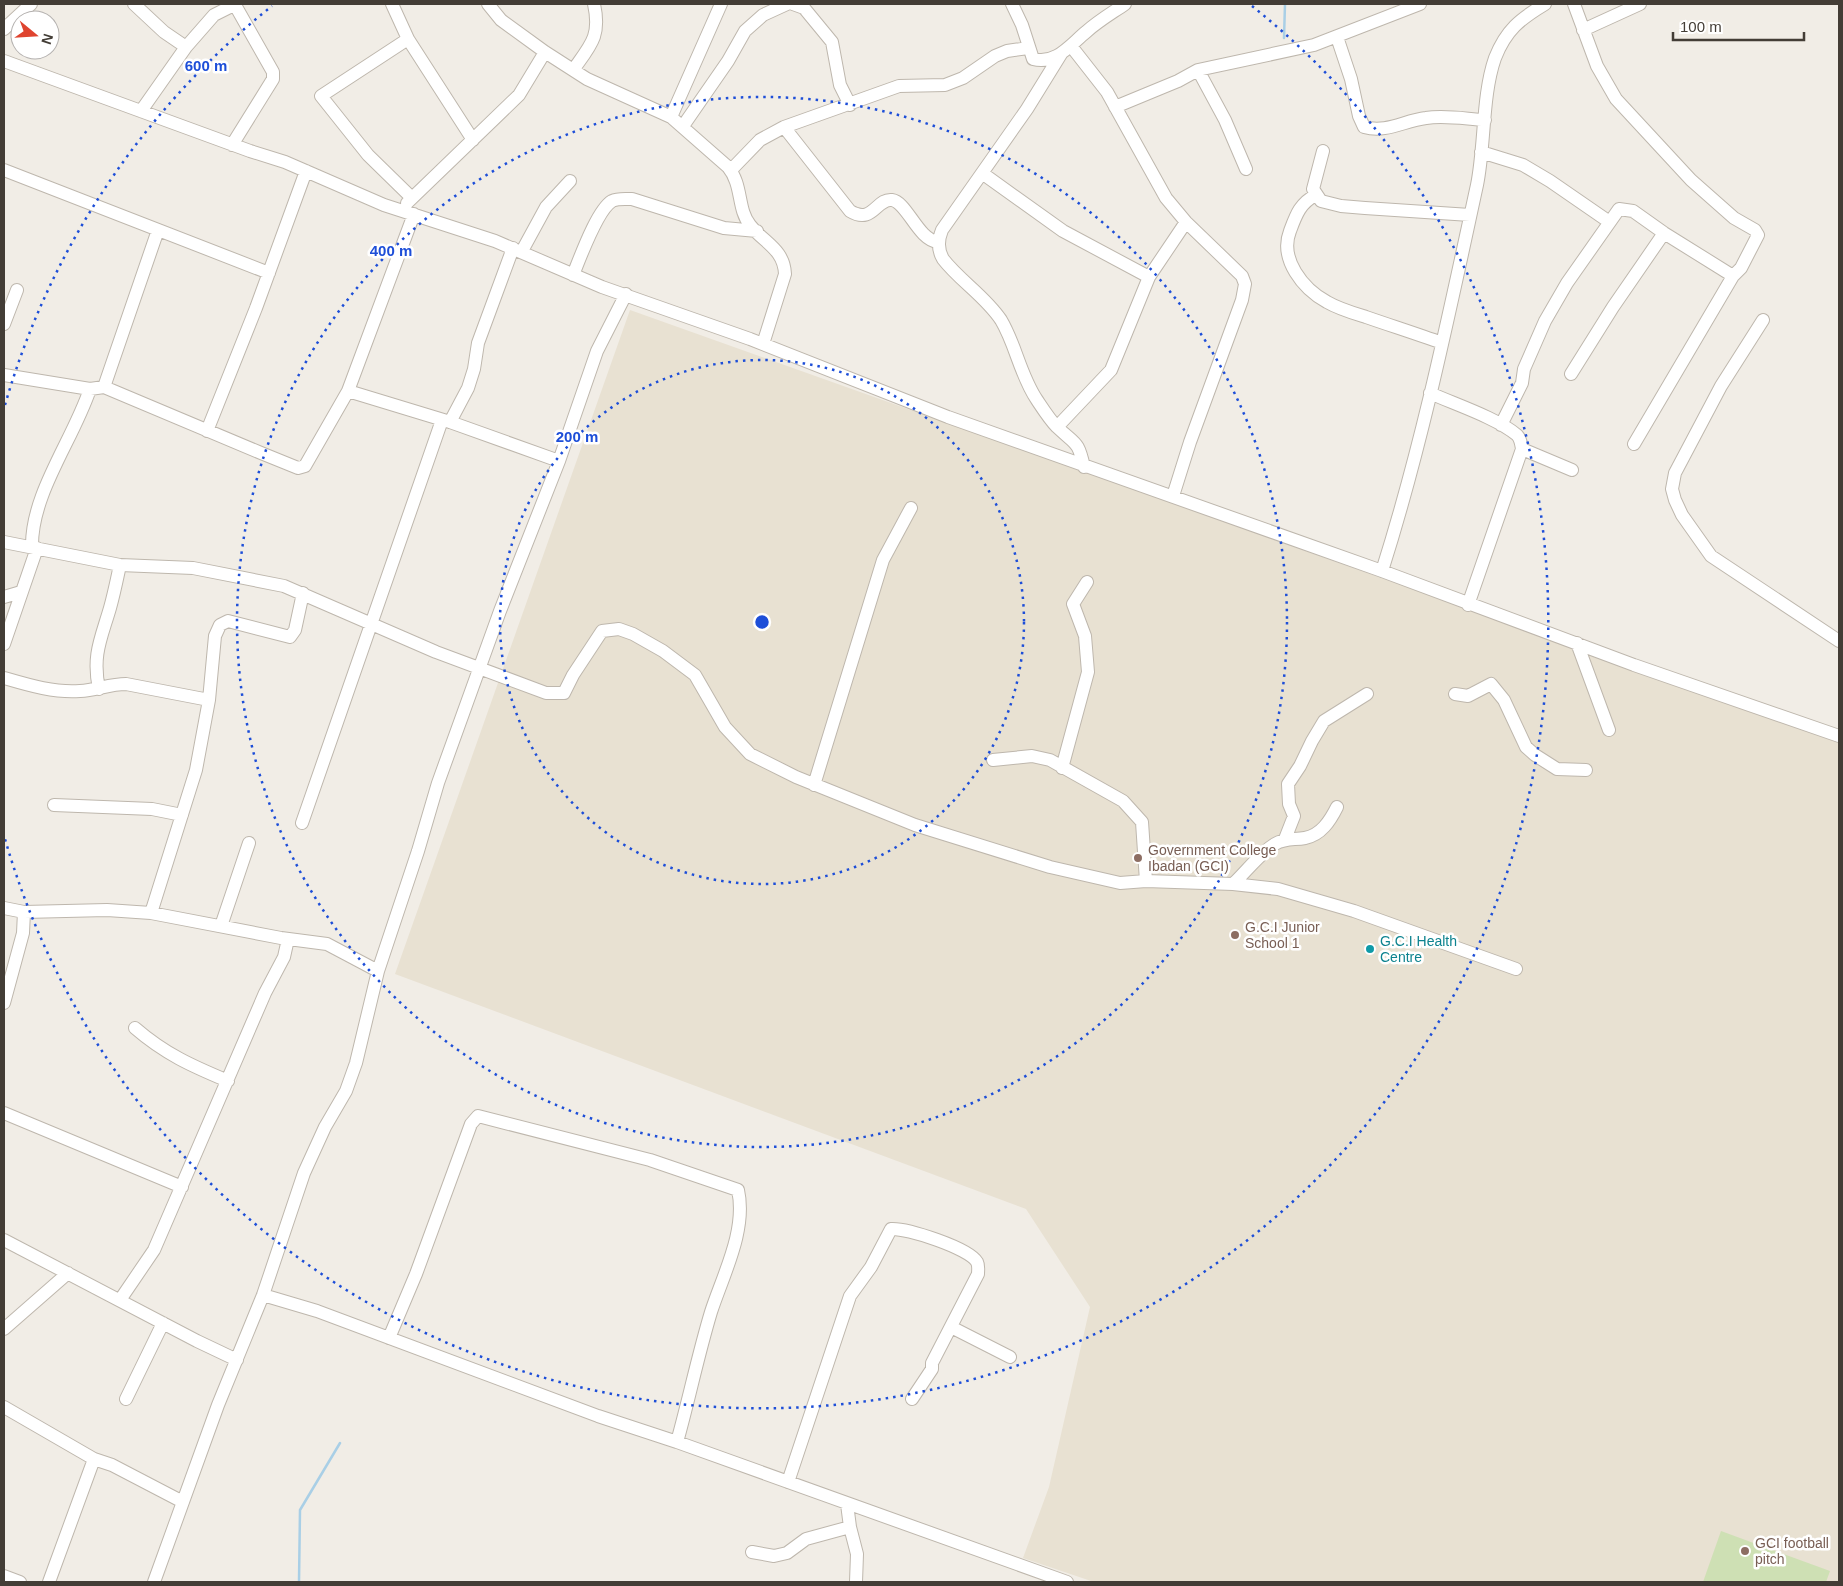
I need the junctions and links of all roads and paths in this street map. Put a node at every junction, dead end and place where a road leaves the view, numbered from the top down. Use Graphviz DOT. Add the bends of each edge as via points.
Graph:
graph roads {
  1 [pos="31,4"];
  2 [pos="134,4"];
  3 [pos="235,4"];
  4 [pos="392,4"];
  5 [pos="488,4"];
  6 [pos="594,4"];
  7 [pos="721,4"];
  8 [pos="787,4"];
  9 [pos="793,4"];
  10 [pos="1012,4"];
  11 [pos="1125,4"];
  12 [pos="1420,4"];
  13 [pos="1545,4"];
  14 [pos="1574,4"];
  15 [pos="1640,4"];
  16 [pos="4,29"];
  17 [pos="1583,30"];
  18 [pos="1337,37"];
  19 [pos="408,38"];
  20 [pos="186,48"];
  21 [pos="1028,48"];
  22 [pos="1066,50"];
  23 [pos="545,52"];
  24 [pos="4,61"];
  25 [pos="573,70"];
  26 [pos="1198,70"];
  27 [pos="850,105"];
  28 [pos="1115,107"];
  29 [pos="141,111"];
  30 [pos="671,116"];
  31 [pos="1485,120"];
  32 [pos="683,126"];
  33 [pos="784,127"];
  34 [pos="472,140"];
  35 [pos="232,145"];
  36 [pos="1323,151"];
  37 [pos="1481,152"];
  38 [pos="1246,168"];
  39 [pos="4,170"];
  40 [pos="731,170"];
  41 [pos="306,172"];
  42 [pos="982,173"];
  43 [pos="570,181"];
  44 [pos="1316,195"];
  45 [pos="412,198"];
  46 [pos="400,210"];
  47 [pos="414,214"];
  48 [pos="1470,215"];
  49 [pos="1608,221"];
  50 [pos="1186,222"];
  51 [pos="158,230"];
  52 [pos="757,232"];
  53 [pos="1664,233"];
  54 [pos="938,242"];
  55 [pos="518,250"];
  56 [pos="269,273"];
  57 [pos="573,275"];
  58 [pos="1734,276"];
  59 [pos="1148,278"];
  60 [pos="17,290"];
  61 [pos="626,294"];
  62 [pos="1763,320"];
  63 [pos="4,324"];
  64 [pos="1442,343"];
  65 [pos="763,344"];
  66 [pos="1571,374"];
  67 [pos="4,375"];
  68 [pos="104,386"];
  69 [pos="90,389"];
  70 [pos="348,391"];
  71 [pos="1430,393"];
  72 [pos="446,421"];
  73 [pos="1501,425"];
  74 [pos="1057,427"];
  75 [pos="207,431"];
  76 [pos="1634,444"];
  77 [pos="1522,449"];
  78 [pos="559,461"];
  79 [pos="1084,467"];
  80 [pos="1572,470"];
  81 [pos="1173,496"];
  82 [pos="910,508"];
  83 [pos="4,542"];
  84 [pos="34,548"];
  85 [pos="120,565"];
  86 [pos="1382,571"];
  87 [pos="1088,582"];
  88 [pos="21,592"];
  89 [pos="303,593"];
  90 [pos="4,597"];
  91 [pos="1468,605"];
  92 [pos="370,624"];
  93 [pos="1839,641"];
  94 [pos="1577,643"];
  95 [pos="4,644"];
  96 [pos="480,666"];
  97 [pos="4,678"];
  98 [pos="99,689"];
  99 [pos="1367,694"];
  100 [pos="1455,694"];
  101 [pos="209,700"];
  102 [pos="1609,730"];
  103 [pos="1839,736"];
  104 [pos="993,760"];
  105 [pos="1062,768"];
  106 [pos="1586,770"];
  107 [pos="814,784"];
  108 [pos="54,804"];
  109 [pos="1337,807"];
  110 [pos="182,814"];
  111 [pos="302,823"];
  112 [pos="1285,839"];
  113 [pos="249,843"];
  114 [pos="1146,881"];
  115 [pos="1233,884"];
  116 [pos="4,908"];
  117 [pos="24,912"];
  118 [pos="150,913"];
  119 [pos="221,926"];
  120 [pos="294,940"];
  121 [pos="1516,969"];
  122 [pos="378,971"];
  123 [pos="4,1003"];
  124 [pos="135,1028"];
  125 [pos="228,1081"];
  126 [pos="4,1113"];
  127 [pos="182,1187"];
  128 [pos="4,1240"];
  129 [pos="68,1273"];
  130 [pos="263,1295"];
  131 [pos="120,1300"];
  132 [pos="163,1323"];
  133 [pos="951,1327"];
  134 [pos="4,1329"];
  135 [pos="389,1338"];
  136 [pos="1010,1357"];
  137 [pos="237,1360"];
  138 [pos="126,1399"];
  139 [pos="912,1399"];
  140 [pos="4,1407"];
  141 [pos="677,1442"];
  142 [pos="94,1459"];
  143 [pos="788,1482"];
  144 [pos="183,1502"];
  145 [pos="847,1504"];
  146 [pos="850,1527"];
  147 [pos="752,1552"];
  148 [pos="4,1576"];
  149 [pos="20,1582"];
  150 [pos="49,1582"];
  151 [pos="154,1582"];
  152 [pos="856,1582"];
  153 [pos="1067,1582"];
  1 -- 16 [label="street"];
  2 -- 20 [label="street"];
  3 -- 20 [label="street" via="214,15"];
  3 -- 35 [label="street" via="273,72 273,79"];
  4 -- 19 [label="street"];
  5 -- 23 [label="street" via="501,20"];
  6 -- 25 [label="street" via="598,28"];
  7 -- 30 [label="street"];
  8 -- 32 [label="street" via="763,16 745,31"];
  9 -- 27 [label="street" via="804,8 832,42 840,85"];
  10 -- 21 [label="street" via="1026,35"];
  11 -- 22 [label="street"];
  12 -- 18 [label="street"];
  13 -- 31 [label="street" via="1509,30 1495,58"];
  14 -- 17 [label="street"];
  15 -- 17 [label="street"];
  17 -- 58 [label="street" via="1597,66 1616,99 1691,180 1734,218 1758,234"];
  18 -- 26 [label="street" via="1256,59"];
  18 -- 31 [label="street" via="1362,126 1375,130 1438,117"];
  19 -- 34 [label="street"];
  19 -- 45 [label="street" via="321,96 368,155"];
  20 -- 29 [label="street"];
  21 -- 22 [label="street" via="1033,59 1042,62"];
  21 -- 27 [label="street" via="995,56 963,78 945,85 899,86"];
  22 -- 28 [label="street" via="1107,92"];
  22 -- 42 [label="street"];
  23 -- 25 [label="street"];
  23 -- 34 [label="street" via="519,95"];
  24 -- 29 [label="street"];
  25 -- 30 [label="street"];
  26 -- 28 [label="street"];
  26 -- 38 [label="street"];
  27 -- 33 [label="street"];
  28 -- 50 [label="street" via="1157,186"];
  29 -- 35 [label="street"];
  30 -- 32 [label="street"];
  31 -- 37 [label="street"];
  32 -- 40 [label="street"];
  33 -- 40 [label="street" via="756,143"];
  33 -- 54 [label="street" via="850,211 866,215 892,200 928,239"];
  34 -- 45 [label="street"];
  35 -- 41 [label="street"];
  36 -- 44 [label="street" via="1313,189"];
  37 -- 48 [label="street"];
  37 -- 49 [label="street" via="1523,165"];
  39 -- 51 [label="street"];
  40 -- 52 [label="street" via="740,188 749,224"];
  41 -- 46 [label="street"];
  41 -- 56 [label="street"];
  42 -- 54 [label="street" via="942,230"];
  42 -- 59 [label="street" via="1063,231"];
  43 -- 55 [label="street" via="546,207"];
  44 -- 48 [label="street" via="1321,201 1341,206"];
  44 -- 64 [label="street" via="1304,201 1286,240 1286,249 1298,276 1328,303"];
  45 -- 46 [label="street"];
  46 -- 47 [label="street"];
  47 -- 55 [label="street"];
  47 -- 70 [label="street"];
  48 -- 64 [label="street"];
  49 -- 53 [label="street" via="1616,210 1624,208"];
  49 -- 73 [label="street" via="1545,320 1524,369 1522,383"];
  50 -- 59 [label="street"];
  50 -- 81 [label="street" via="1242,276 1245,284"];
  51 -- 56 [label="street"];
  51 -- 68 [label="street"];
  52 -- 57 [label="street" via="724,228 632,199 619,199 611,202 592,229"];
  52 -- 65 [label="street" via="780,255 785,274"];
  53 -- 58 [label="street"];
  53 -- 66 [label="street"];
  54 -- 74 [label="street" via="943,258 1001,320 1032,390"];
  55 -- 57 [label="street"];
  55 -- 72 [label="street" via="478,343 468,388"];
  56 -- 75 [label="street"];
  57 -- 61 [label="street"];
  58 -- 76 [label="street"];
  59 -- 74 [label="street" via="1111,370"];
  60 -- 63 [label="street"];
  61 -- 65 [label="street"];
  61 -- 78 [label="street" via="597,351"];
  62 -- 93 [label="street" via="1721,386 1675,473 1674,500 1711,556"];
  64 -- 71 [label="street"];
  65 -- 79 [label="street"];
  67 -- 69 [label="street"];
  68 -- 69 [label="street"];
  68 -- 75 [label="street"];
  69 -- 84 [label="street" via="40,504 32,534"];
  70 -- 72 [label="street"];
  70 -- 75 [label="street" via="305,466 298,468"];
  71 -- 73 [label="street"];
  71 -- 86 [label="street"];
  72 -- 78 [label="street"];
  72 -- 92 [label="street"];
  73 -- 77 [label="street" via="1518,436"];
  74 -- 79 [label="street" via="1074,440"];
  77 -- 80 [label="street"];
  77 -- 91 [label="street"];
  78 -- 96 [label="street"];
  79 -- 81 [label="street"];
  81 -- 86 [label="street"];
  82 -- 107 [label="street" via="880,569"];
  83 -- 84 [label="street"];
  84 -- 85 [label="street"];
  84 -- 88 [label="street"];
  85 -- 89 [label="street" via="193,568 284,586"];
  85 -- 98 [label="street" via="97,647"];
  86 -- 91 [label="street"];
  87 -- 105 [label="street" via="1073,604 1085,636 1088,672"];
  88 -- 90 [label="street"];
  88 -- 95 [label="street"];
  89 -- 92 [label="street"];
  89 -- 101 [label="street" via="295,630 290,637 228,621 220,625 215,636"];
  91 -- 94 [label="street"];
  92 -- 96 [label="street" via="436,652"];
  92 -- 111 [label="street"];
  94 -- 102 [label="street"];
  94 -- 103 [label="street"];
  96 -- 107 [label="street" via="546,693 564,694 602,631 619,629 663,651 695,676 725,727 750,754"];
  96 -- 122 [label="street" via="438,783"];
  97 -- 98 [label="street" via="40,688 78,692"];
  98 -- 101 [label="street" via="126,684"];
  99 -- 112 [label="street" via="1324,720 1312,741 1288,784 1294,816"];
  100 -- 106 [label="street" via="1468,696 1491,684 1504,700 1526,747 1557,769"];
  101 -- 110 [label="street" via="196,770"];
  104 -- 105 [label="street" via="1032,756 1050,760"];
  105 -- 114 [label="street" via="1123,801 1142,822"];
  107 -- 114 [label="street" via="915,825 1050,867 1120,883"];
  108 -- 110 [label="street" via="152,809"];
  109 -- 112 [label="street" via="1318,833 1306,838"];
  110 -- 118 [label="street"];
  112 -- 115 [label="street" via="1273,845"];
  113 -- 119 [label="street"];
  114 -- 115 [label="street"];
  115 -- 121 [label="street" via="1278,889 1354,911"];
  116 -- 117 [label="street"];
  117 -- 118 [label="street" via="107,910"];
  117 -- 123 [label="street" via="23,933"];
  118 -- 119 [label="street"];
  119 -- 120 [label="street"];
  120 -- 122 [label="street" via="327,944"];
  120 -- 125 [label="street" via="265,993"];
  122 -- 130 [label="street" via="356,1063 346,1091 304,1173"];
  124 -- 125 [label="street" via="183,1062"];
  125 -- 127 [label="street"];
  126 -- 127 [label="street"];
  127 -- 131 [label="street" via="154,1250"];
  128 -- 129 [label="street"];
  129 -- 131 [label="street"];
  129 -- 134 [label="street"];
  130 -- 135 [label="street"];
  130 -- 137 [label="street"];
  131 -- 132 [label="street"];
  132 -- 137 [label="street"];
  132 -- 138 [label="street"];
  133 -- 136 [label="street"];
  133 -- 139 [label="street" via="932,1369"];
  133 -- 143 [label="street" via="978,1274 976,1261 944,1243 912,1232 891,1230 871,1267 850,1296"];
  135 -- 141 [label="street"];
  135 -- 141 [label="street" via="471,1124 478,1116 650,1160 717,1182 738,1190 736,1236 711,1314"];
  137 -- 144 [label="street"];
  140 -- 142 [label="street"];
  141 -- 143 [label="street"];
  142 -- 144 [label="street"];
  142 -- 150 [label="street"];
  143 -- 145 [label="street"];
  144 -- 151 [label="street"];
  145 -- 146 [label="street"];
  145 -- 153 [label="street"];
  146 -- 147 [label="street" via="806,1539 787,1554 774,1556"];
  146 -- 152 [label="street" via="857,1554"];
  148 -- 149 [label="street"];
}
